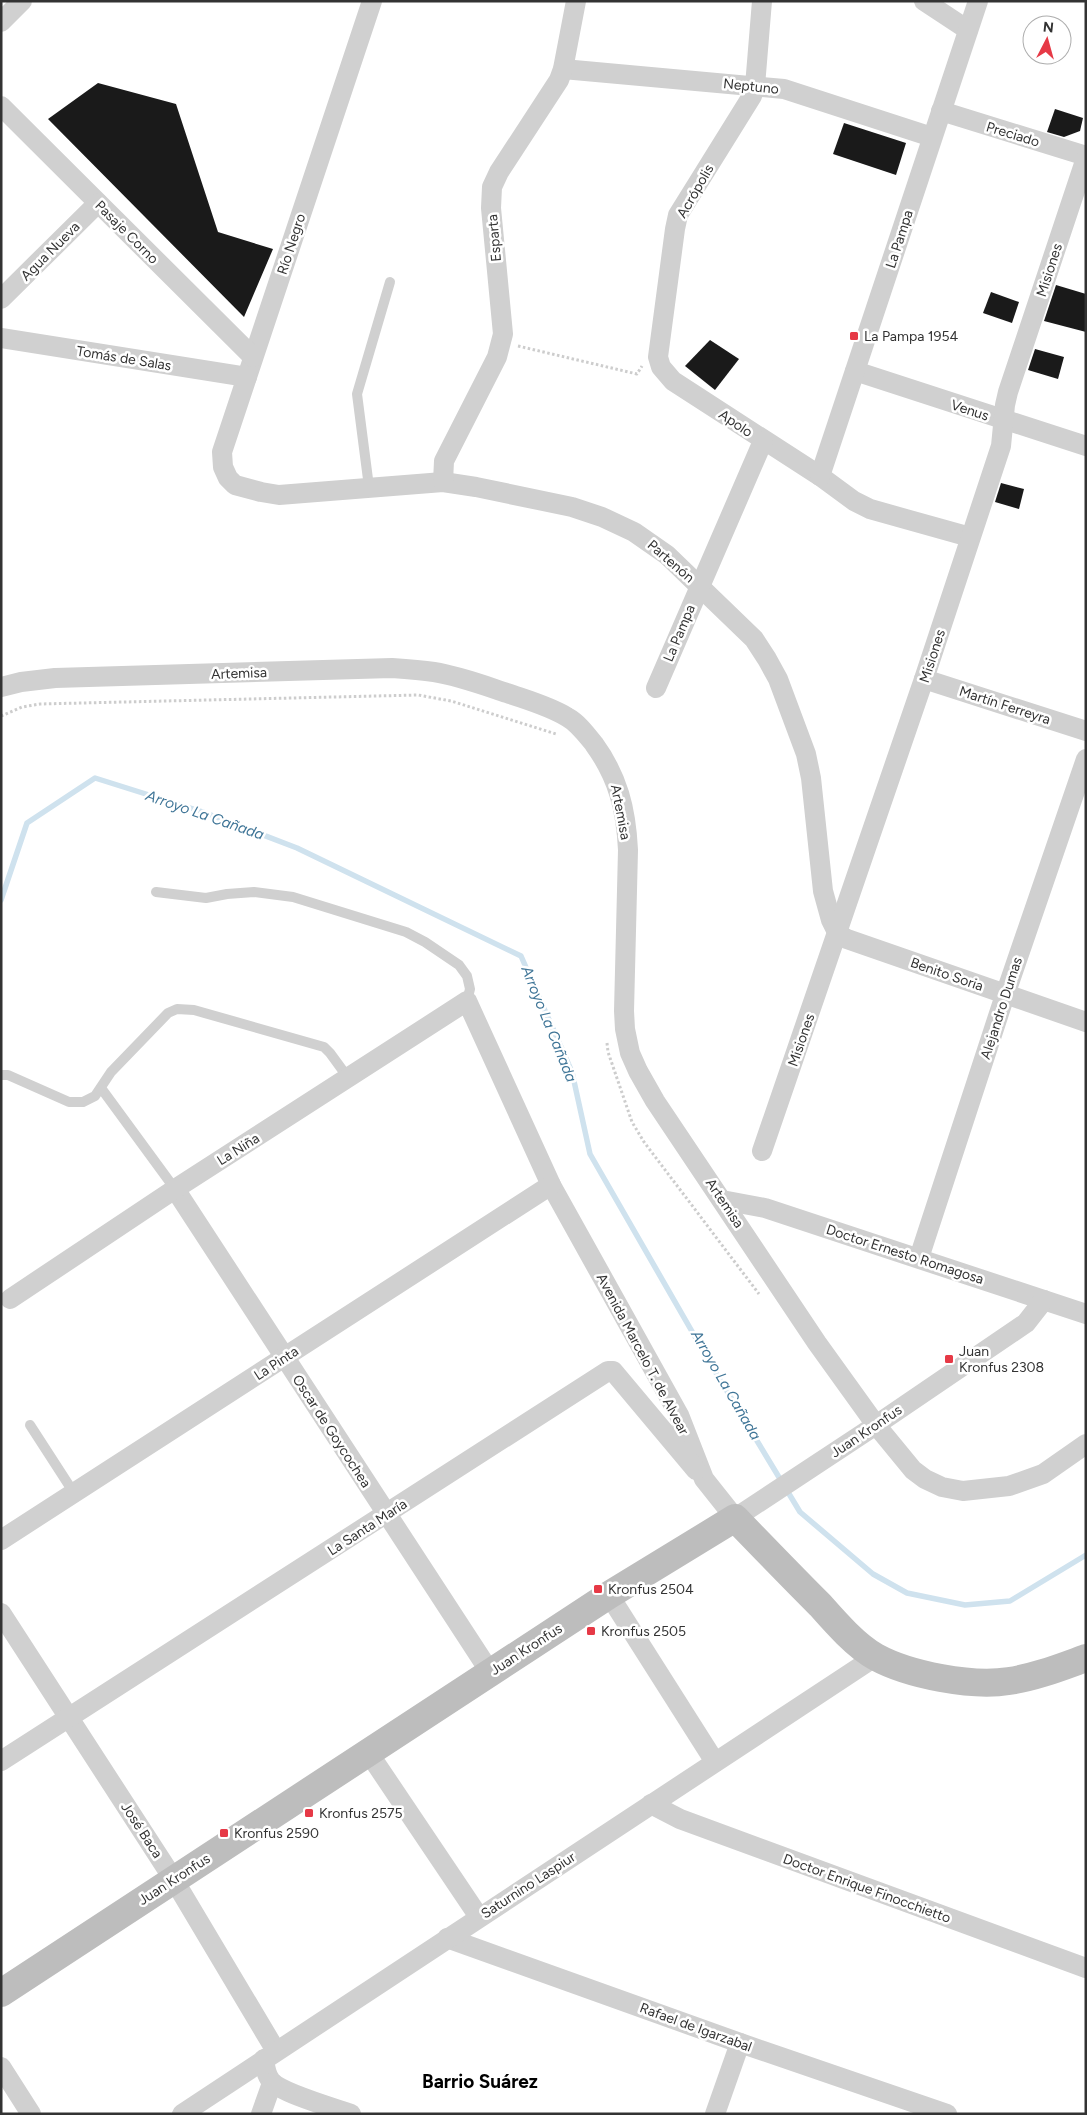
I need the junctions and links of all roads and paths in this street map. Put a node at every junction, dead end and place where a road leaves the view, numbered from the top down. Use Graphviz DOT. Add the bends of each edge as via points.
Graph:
graph roads {
  1 [pos="22,1"];
  2 [pos="372,1"];
  3 [pos="576,1"];
  4 [pos="762,1"];
  5 [pos="924,1"];
  6 [pos="978,1"];
  7 [pos="1,22"];
  8 [pos="968,30"];
  9 [pos="563,69"];
  10 [pos="755,86"];
  11 [pos="1,106"];
  12 [pos="941,111"];
  13 [pos="932,137"];
  14 [pos="1086,157"];
  15 [pos="98,203"];
  16 [pos="390,282"];
  17 [pos="1,300"];
  18 [pos="1,338"];
  19 [pos="502,342"];
  20 [pos="253,357"];
  21 [pos="661,367"];
  22 [pos="855,371"];
  23 [pos="247,377"];
  24 [pos="1003,421"];
  25 [pos="763,441"];
  26 [pos="1086,446"];
  27 [pos="820,476"];
  28 [pos="443,482"];
  29 [pos="235,485"];
  30 [pos="369,487"];
  31 [pos="970,537"];
  32 [pos="699,586"];
  33 [pos="924,679"];
  34 [pos="1,687"];
  35 [pos="656,688"];
  36 [pos="1,716"];
  37 [pos="1086,731"];
  38 [pos="562,739"];
  39 [pos="1086,759"];
  40 [pos="156,892"];
  41 [pos="838,934"];
  42 [pos="1005,995"];
  43 [pos="467,1001"];
  44 [pos="1086,1022"];
  45 [pos="606,1036"];
  46 [pos="1,1075"];
  47 [pos="349,1079"];
  48 [pos="101,1088"];
  49 [pos="762,1151"];
  50 [pos="551,1185"];
  51 [pos="175,1189"];
  52 [pos="722,1200"];
  53 [pos="919,1258"];
  54 [pos="762,1298"];
  55 [pos="10,1299"];
  56 [pos="1044,1300"];
  57 [pos="1086,1314"];
  58 [pos="284,1358"];
  59 [pos="30,1424"];
  60 [pos="876,1425"];
  61 [pos="1086,1444"];
  62 [pos="704,1479"];
  63 [pos="74,1493"];
  64 [pos="386,1514"];
  65 [pos="735,1518"];
  66 [pos="1,1540"];
  67 [pos="609,1595"];
  68 [pos="1,1614"];
  69 [pos="875,1657"];
  70 [pos="1086,1658"];
  71 [pos="490,1672"];
  72 [pos="69,1718"];
  73 [pos="368,1752"];
  74 [pos="1,1761"];
  75 [pos="715,1762"];
  76 [pos="651,1804"];
  77 [pos="174,1880"];
  78 [pos="479,1917"];
  79 [pos="447,1938"];
  80 [pos="1086,1968"];
  81 [pos="1,1993"];
  82 [pos="740,2043"];
  83 [pos="270,2055"];
  84 [pos="1,2067"];
  85 [pos="272,2083"];
  86 [pos="31,2114"];
  87 [pos="182,2114"];
  88 [pos="261,2114"];
  89 [pos="351,2114"];
  90 [pos="715,2114"];
  91 [pos="947,2114"];
  1 -- 7 [label="street"];
  2 -- 20 [label="street, Río Negro"];
  3 -- 9 [label="street, Esparta"];
  4 -- 10 [label="street, Acrópolis"];
  5 -- 8 [label="street"];
  6 -- 8 [label="street, La Pampa"];
  8 -- 12 [label="street, La Pampa"];
  9 -- 10 [label="street, Neptuno"];
  9 -- 19 [label="street, Esparta" via="492,188"];
  10 -- 13 [label="street, Neptuno" via="802,94"];
  10 -- 21 [label="street, Acrópolis" via="742,116 678,215 658,357"];
  11 -- 15 [label="street, Pasaje Corno"];
  12 -- 13 [label="street, La Pampa"];
  12 -- 14 [label="street, Preciado"];
  13 -- 22 [label="street, La Pampa"];
  14 -- 24 [label="street, Misiones" via="1008,392"];
  15 -- 17 [label="street, Agua Nueva"];
  15 -- 20 [label="street, Pasaje Corno"];
  16 -- 30 [label="lane" via="357,394"];
  18 -- 23 [label="street, Tomás de Salas"];
  19 -- 21 [label="path" via="637,374 643,364"];
  19 -- 28 [label="street, Esparta" via="444,462"];
  20 -- 23 [label="street, Río Negro"];
  21 -- 25 [label="street, Apolo" via="673,380"];
  22 -- 24 [label="street, Venus"];
  22 -- 27 [label="street, La Pampa"];
  23 -- 29 [label="street, Río Negro" via="222,452 223,467"];
  24 -- 26 [label="street, Venus"];
  24 -- 31 [label="street, Misiones" via="1000,446"];
  25 -- 27 [label="street, Apolo"];
  25 -- 32 [label="street, La Pampa"];
  27 -- 31 [label="street, Apolo" via="870,509"];
  28 -- 30 [label="street, Partenón"];
  28 -- 32 [label="street, Partenón" via="563,505 602,517 634,532 667,555"];
  29 -- 30 [label="street, Partenón" via="279,495"];
  31 -- 33 [label="street, Misiones"];
  32 -- 35 [label="street, La Pampa"];
  32 -- 41 [label="street, Partenón" via="754,640 778,680 806,754 823,891"];
  33 -- 37 [label="street, Martín Ferreyra"];
  33 -- 41 [label="street, Misiones"];
  34 -- 52 [label="street, Artemisa" via="55,678 392,668 470,680 538,703 568,717 586,732 607,762 616,783 627,829 624,1011 630,1053 655,1101"];
  36 -- 38 [label="path" via="22,706 40,704 418,695 451,701 556,734"];
  39 -- 42 [label="street, Alejandro Dumas"];
  40 -- 43 [label="lane" via="206,898 254,892 293,896 406,932 459,965 467,976 470,989"];
  41 -- 42 [label="street, Benito Soria"];
  41 -- 49 [label="street, Misiones"];
  42 -- 44 [label="street, Benito Soria"];
  42 -- 53 [label="street, Alejandro Dumas"];
  43 -- 47 [label="street, La Niña"];
  43 -- 50 [label="street, Avenida Marcelo T. de Alvear"];
  45 -- 54 [label="path" via="608,1052 629,1113 644,1142"];
  46 -- 48 [label="lane" via="8,1075 69,1102 83,1102 95,1096"];
  47 -- 48 [label="lane" via="324,1047 194,1010 177,1010 168,1013 111,1072"];
  47 -- 51 [label="street, La Niña"];
  48 -- 51 [label="lane"];
  50 -- 58 [label="street, La Pinta"];
  50 -- 62 [label="street, Avenida Marcelo T. de Alvear" via="679,1414"];
  51 -- 55 [label="street, La Niña"];
  51 -- 58 [label="street, Oscar de Goycochea"];
  52 -- 53 [label="street, Doctor Ernesto Romagosa" via="765,1208"];
  52 -- 60 [label="street, Artemisa"];
  53 -- 56 [label="street, Doctor Ernesto Romagosa"];
  56 -- 57 [label="street, Doctor Ernesto Romagosa"];
  56 -- 60 [label="street, Juan Kronfus" via="1026,1323"];
  58 -- 63 [label="street, La Pinta"];
  58 -- 64 [label="street, Oscar de Goycochea"];
  59 -- 63 [label="lane"];
  60 -- 61 [label="street, Artemisa" via="919,1475 942,1487 964,1491 1009,1486 1028,1480"];
  60 -- 65 [label="street, Juan Kronfus"];
  62 -- 64 [label="street, La Santa María" via="613,1371 608,1370"];
  62 -- 65 [label="street, Avenida Marcelo T. de Alvear"];
  63 -- 66 [label="street, La Pinta"];
  64 -- 71 [label="street, Oscar de Goycochea"];
  64 -- 72 [label="street, La Santa María"];
  65 -- 67 [label="main road, Juan Kronfus"];
  65 -- 69 [label="main road, Avenida Marcelo T. de Alvear" via="838,1624"];
  67 -- 71 [label="main road, Juan Kronfus"];
  67 -- 75 [label="street"];
  68 -- 72 [label="street, José Baca"];
  69 -- 70 [label="main road, Avenida Marcelo T. de Alvear" via="926,1674 970,1682 1007,1682"];
  69 -- 75 [label="street, Saturnino Laspiur"];
  71 -- 73 [label="main road, Juan Kronfus"];
  72 -- 74 [label="street, La Santa María"];
  72 -- 77 [label="street, José Baca"];
  73 -- 77 [label="main road, Juan Kronfus"];
  73 -- 78 [label="street"];
  75 -- 76 [label="street, Saturnino Laspiur"];
  76 -- 78 [label="street, Saturnino Laspiur"];
  76 -- 80 [label="street, Doctor Enrique Finocchietto" via="680,1819"];
  77 -- 81 [label="main road, Juan Kronfus"];
  77 -- 83 [label="street, José Baca"];
  78 -- 79 [label="street, Saturnino Laspiur"];
  79 -- 82 [label="street, Rafael de Igarzabal"];
  79 -- 83 [label="street, Saturnino Laspiur"];
  82 -- 90 [label="street"];
  82 -- 91 [label="street, Rafael de Igarzabal"];
  83 -- 85 [label="street, José Baca" via="267,2075"];
  83 -- 87 [label="street, Saturnino Laspiur"];
  84 -- 86 [label="street"];
  85 -- 88 [label="street"];
  85 -- 89 [label="street"];
}
